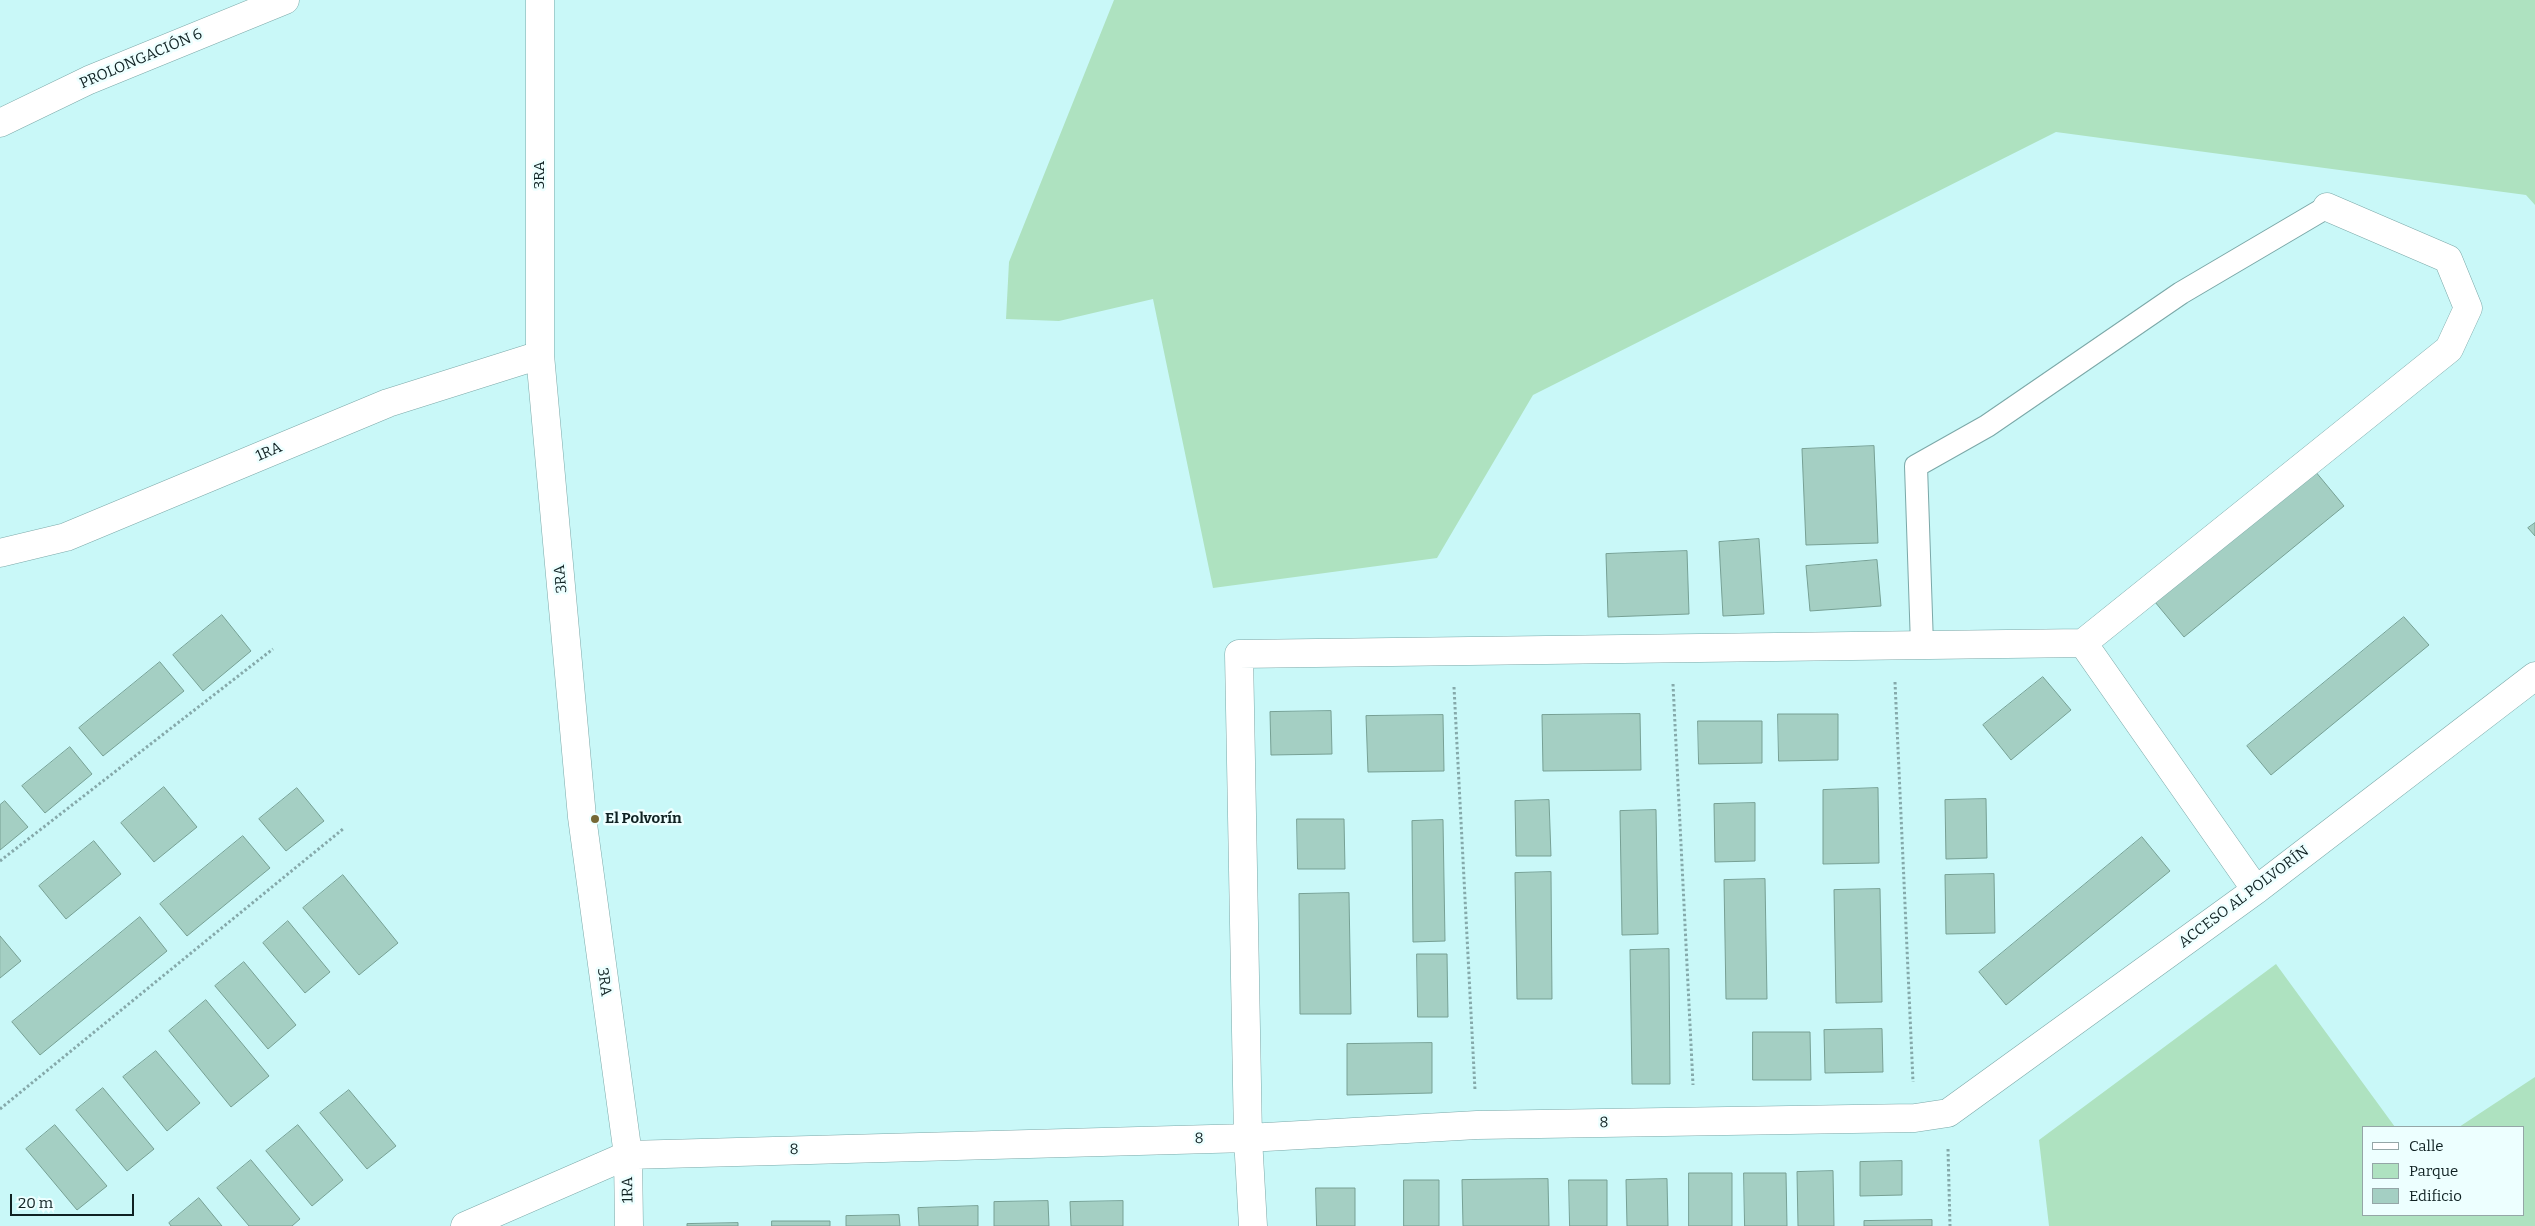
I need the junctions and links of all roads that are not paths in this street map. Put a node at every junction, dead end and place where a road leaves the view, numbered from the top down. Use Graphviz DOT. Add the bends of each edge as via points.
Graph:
graph roads {
  1 [pos="285,0"];
  2 [pos="540,0"];
  3 [pos="0,123"];
  4 [pos="2327,207"];
  5 [pos="540,355"];
  6 [pos="0,553"];
  7 [pos="2084,643"];
  8 [pos="1922,645"];
  9 [pos="2535,676"];
  10 [pos="2256,890"];
  11 [pos="1948,1113"];
  12 [pos="1248,1138"];
  13 [pos="628,1155"];
  14 [pos="465,1226"];
  15 [pos="629,1226"];
  16 [pos="1253,1226"];
  1 -- 3 [label="street, PROLONGACIÓN 6" via="89,80"];
  2 -- 5 [label="street, 3RA"];
  4 -- 7 [label="street" via="2448,259 2468,308 2449,350"];
  4 -- 8 [label="lane" via="2181,293 1987,426 1916,466"];
  5 -- 6 [label="street, 1RA" via="388,403 66,537"];
  5 -- 13 [label="street, 3RA" via="582,817"];
  7 -- 8 [label="street"];
  7 -- 10 [label="street"];
  8 -- 12 [label="street" via="1239,654"];
  9 -- 10 [label="street, ACCESO AL POLVORÍN"];
  10 -- 11 [label="street, ACCESO AL POLVORÍN"];
  11 -- 12 [label="street, 8" via="1914,1118 1477,1125"];
  12 -- 13 [label="street, 8"];
  12 -- 16 [label="street"];
  13 -- 14 [label="street, 8"];
  13 -- 15 [label="street, 1RA"];
}
